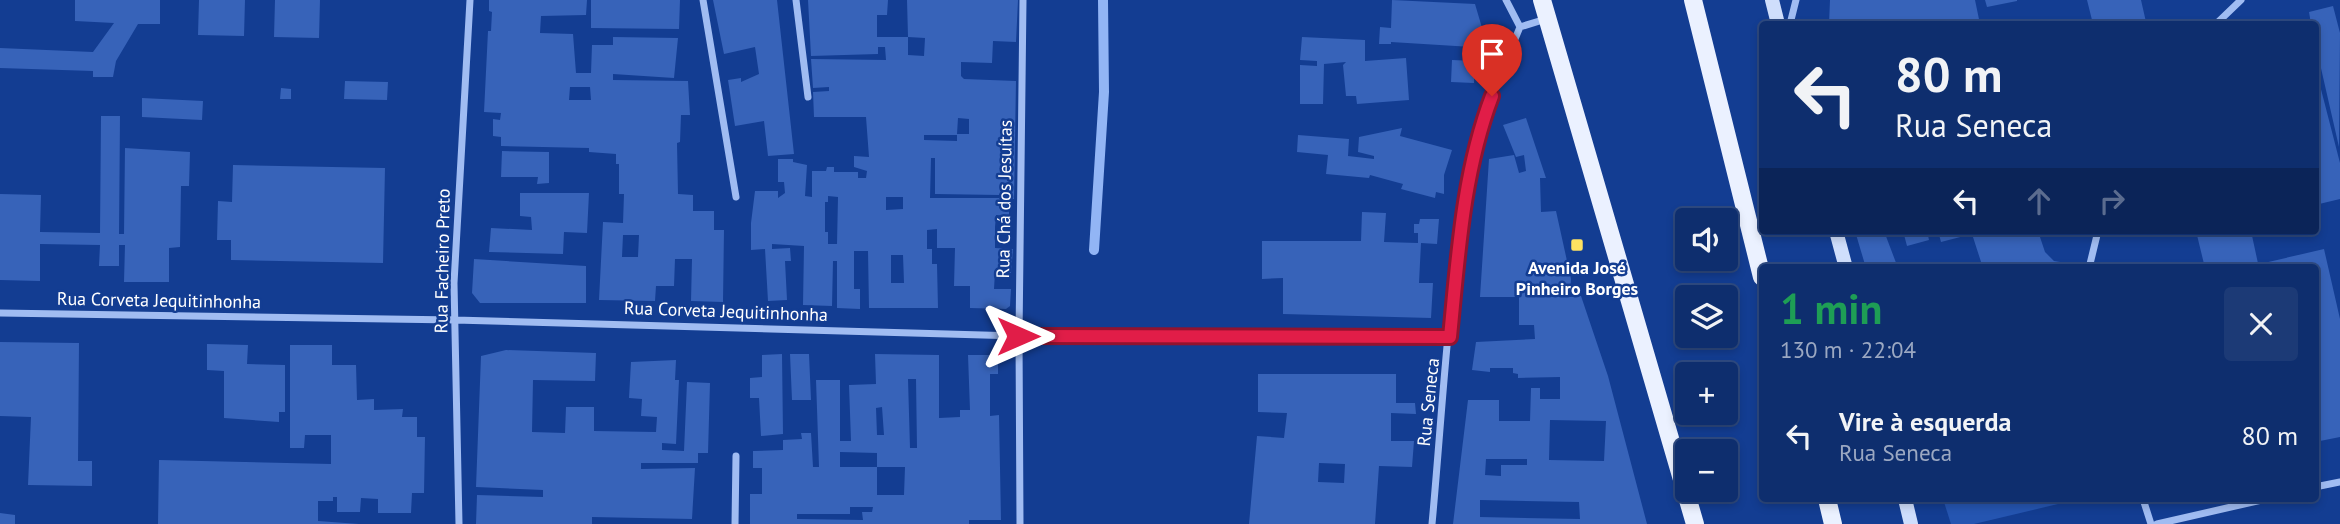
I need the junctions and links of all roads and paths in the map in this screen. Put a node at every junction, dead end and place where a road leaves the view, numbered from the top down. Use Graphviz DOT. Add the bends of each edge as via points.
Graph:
graph roads {
  1 [pos="470,0"];
  2 [pos="704,0"];
  3 [pos="796,0"];
  4 [pos="1023,0"];
  5 [pos="1506,0"];
  6 [pos="1542,0"];
  7 [pos="1693,0"];
  8 [pos="1772,0"];
  9 [pos="1796,0"];
  10 [pos="2241,0"];
  11 [pos="1547,19"];
  12 [pos="1778,21"];
  13 [pos="1791,21"];
  14 [pos="2219,21"];
  15 [pos="1520,27"];
  16 [pos="808,97"];
  17 [pos="736,197"];
  18 [pos="1837,235"];
  19 [pos="2097,235"];
  20 [pos="1845,264"];
  21 [pos="2090,264"];
  22 [pos="1759,265"];
  23 [pos="0,313"];
  24 [pos="455,320"];
  25 [pos="1018,336"];
  26 [pos="1450,337"];
  27 [pos="736,456"];
  28 [pos="2340,482"];
  29 [pos="2319,486"];
  30 [pos="1827,502"];
  31 [pos="1906,502"];
  32 [pos="2144,502"];
  33 [pos="2253,502"];
  34 [pos="459,524"];
  35 [pos="735,524"];
  36 [pos="1020,524"];
  37 [pos="1432,524"];
  38 [pos="1695,524"];
  39 [pos="1833,524"];
  40 [pos="1911,524"];
  41 [pos="2151,524"];
  42 [pos="2157,524"];
  1 -- 24 [label="street, Rua Facheiro Preto"];
  2 -- 17 [label="street"];
  3 -- 16 [label="street"];
  4 -- 25 [label="street, Rua Chá dos Jesuítas"];
  5 -- 15 [label="street"];
  6 -- 11 [label="main road"];
  7 -- 22 [label="main road"];
  8 -- 12 [label="street"];
  9 -- 13 [label="street"];
  10 -- 14 [label="street"];
  11 -- 15 [label="street"];
  11 -- 38 [label="main road"];
  15 -- 26 [label="street, Rua Seneca" via="1485,115 1471,167"];
  18 -- 20 [label="street"];
  19 -- 21 [label="street"];
  23 -- 24 [label="street, Rua Corveta Jequitinhonha"];
  24 -- 25 [label="street, Rua Corveta Jequitinhonha"];
  24 -- 34 [label="street, Rua Facheiro Preto"];
  25 -- 26 [label="street, Rua Corveta Jequitinhonha"];
  25 -- 36 [label="street, Rua Chá dos Jesuítas"];
  26 -- 37 [label="street, Rua Seneca"];
  27 -- 35 [label="street"];
  28 -- 29 [label="street"];
  30 -- 39 [label="main road"];
  31 -- 40 [label="street"];
  32 -- 41 [label="street"];
  33 -- 42 [label="street"];
}
